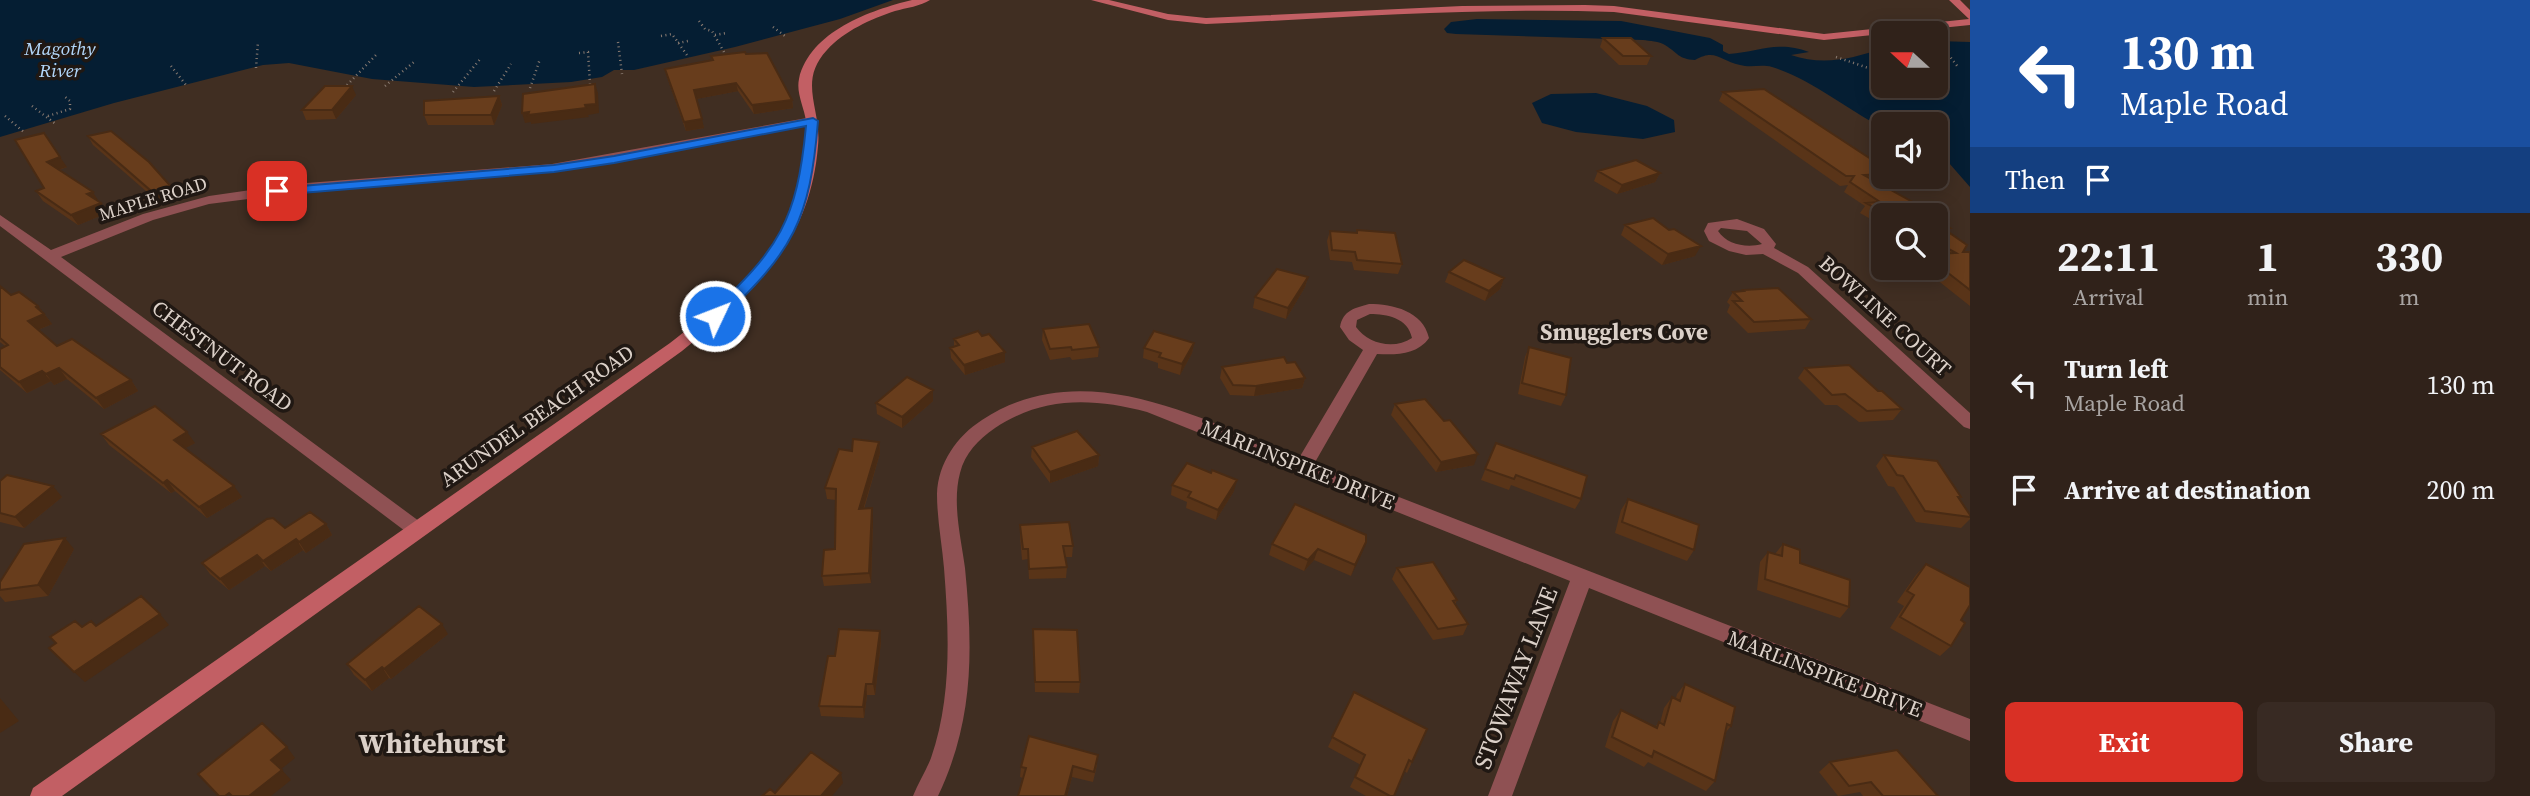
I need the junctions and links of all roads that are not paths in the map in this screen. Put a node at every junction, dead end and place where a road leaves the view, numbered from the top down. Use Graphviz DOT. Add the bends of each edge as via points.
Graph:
graph roads {
  1 [pos="925,0"];
  2 [pos="1096,0"];
  3 [pos="1954,0"];
  4 [pos="1970,19"];
  5 [pos="813,121"];
  6 [pos="0,219"];
  7 [pos="1766,249"];
  8 [pos="50,256"];
  9 [pos="1372,348"];
  10 [pos="1970,423"];
  11 [pos="1303,467"];
  12 [pos="416,529"];
  13 [pos="1582,578"];
  14 [pos="1970,730"];
  15 [pos="42,796"];
  16 [pos="925,796"];
  17 [pos="1500,796"];
  1 -- 5 [label="street, ARUNDEL BEACH ROAD" via="867,17 823,50 805,79"];
  2 -- 4 [label="street" via="1206,21 1462,9 1614,9 1824,37"];
  3 -- 4 [label="street"];
  5 -- 8 [label="street, MAPLE ROAD" via="554,168 208,200 137,221"];
  5 -- 12 [label="street, ARUNDEL BEACH ROAD" via="800,203 776,253 750,283 676,347"];
  6 -- 8 [label="street, CHESTNUT ROAD"];
  7 -- 10 [label="street, BOWLINE COURT" via="1803,270"];
  8 -- 12 [label="street, CHESTNUT ROAD"];
  9 -- 11 [label="street"];
  11 -- 13 [label="street, MARLINSPIKE DRIVE"];
  11 -- 16 [label="street, MARLINSPIKE DRIVE" via="1119,398 1089,395 1028,401 1002,413 975,434 959,452 947,483 960,671 955,711"];
  12 -- 15 [label="street, ARUNDEL BEACH ROAD" via="312,608"];
  13 -- 14 [label="street, MARLINSPIKE DRIVE"];
  13 -- 17 [label="street, STOWAWAY LANE"];
}
